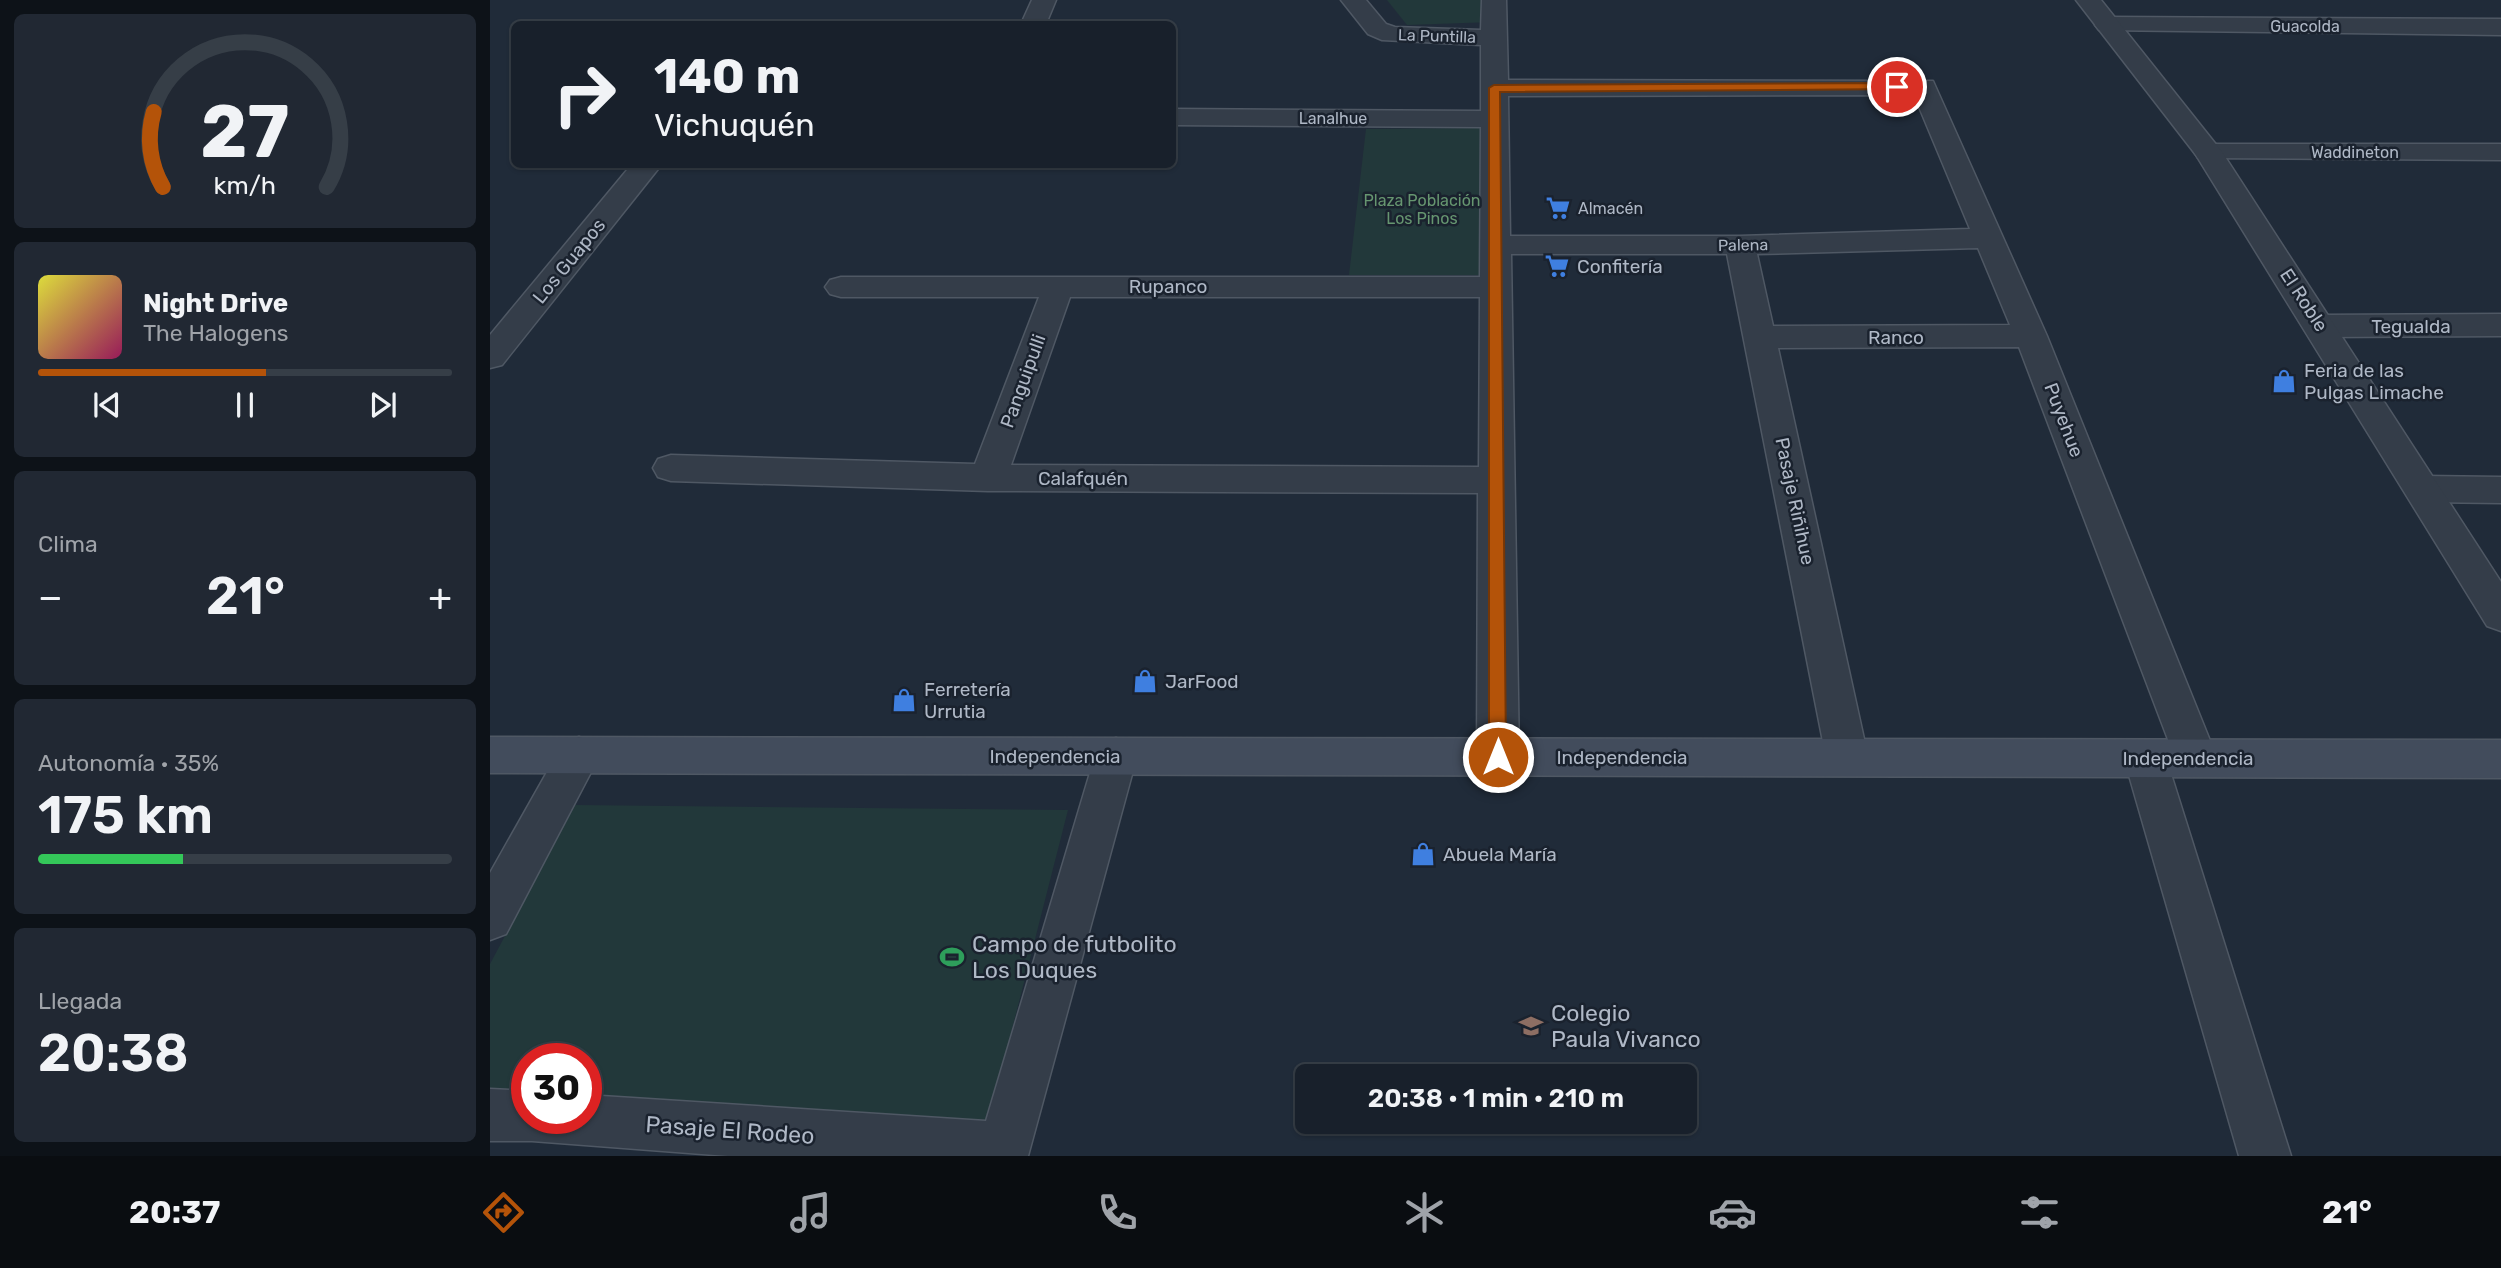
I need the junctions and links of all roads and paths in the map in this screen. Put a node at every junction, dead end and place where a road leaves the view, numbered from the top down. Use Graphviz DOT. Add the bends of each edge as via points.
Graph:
graph roads {
  1 [pos="1044,0"];
  2 [pos="1353,0"];
  3 [pos="1494,0"];
  4 [pos="2088,0"];
  5 [pos="1035,21"];
  6 [pos="2108,25"];
  7 [pos="2501,27"];
  8 [pos="1494,38"];
  9 [pos="1924,87"];
  10 [pos="1494,104"];
  11 [pos="1176,117"];
  12 [pos="2208,152"];
  13 [pos="2501,152"];
  14 [pos="645,168"];
  15 [pos="1991,238"];
  16 [pos="1494,245"];
  17 [pos="1740,246"];
  18 [pos="1059,285"];
  19 [pos="841,287"];
  20 [pos="1495,287"];
  21 [pos="2501,325"];
  22 [pos="2321,326"];
  23 [pos="2031,336"];
  24 [pos="1761,337"];
  25 [pos="490,357"];
  26 [pos="671,468"];
  27 [pos="988,478"];
  28 [pos="1496,480"];
  29 [pos="2424,489"];
  30 [pos="2501,490"];
  31 [pos="2501,615"];
  32 [pos="490,755"];
  33 [pos="579,755"];
  34 [pos="1116,756"];
  35 [pos="1498,757"];
  36 [pos="1847,757"];
  37 [pos="2145,758"];
  38 [pos="2196,758"];
  39 [pos="2501,759"];
  40 [pos="490,918"];
  41 [pos="490,1115"];
  42 [pos="511,1117"];
  43 [pos="602,1123"];
  44 [pos="1003,1152"];
  45 [pos="2265,1156"];
  1 -- 5 [label="street"];
  2 -- 8 [label="street, La Puntilla" via="1377,29 1391,35"];
  3 -- 8 [label="street"];
  4 -- 6 [label="street, El Roble"];
  6 -- 7 [label="street, Guacolda"];
  6 -- 12 [label="street, El Roble"];
  8 -- 10 [label="street"];
  9 -- 10 [label="street, Lanalhue"];
  9 -- 15 [label="street, Puyehue"];
  10 -- 11 [label="street, Lanalhue"];
  10 -- 16 [label="street"];
  12 -- 13 [label="street, Waddineton"];
  12 -- 22 [label="street, El Roble"];
  14 -- 25 [label="street, Los Guapos"];
  15 -- 17 [label="street, Palena"];
  15 -- 23 [label="street, Puyehue"];
  16 -- 17 [label="street, Palena"];
  16 -- 20 [label="street"];
  17 -- 24 [label="street, Pasaje Riñihue"];
  18 -- 19 [label="street, Rupanco"];
  18 -- 20 [label="street, Rupanco"];
  18 -- 27 [label="street, Panguipulli"];
  20 -- 28 [label="street"];
  21 -- 22 [label="street, Tegualda"];
  22 -- 29 [label="street, El Roble"];
  23 -- 24 [label="street, Ranco"];
  23 -- 38 [label="street, Puyehue"];
  24 -- 36 [label="street, Pasaje Riñihue"];
  26 -- 27 [label="street, Calafquén"];
  27 -- 28 [label="street, Calafquén"];
  28 -- 35 [label="street"];
  29 -- 30 [label="street"];
  29 -- 31 [label="street, El Roble"];
  32 -- 33 [label="main road, Independencia"];
  33 -- 34 [label="main road, Independencia"];
  33 -- 40 [label="street"];
  34 -- 35 [label="main road, Independencia"];
  34 -- 44 [label="street"];
  35 -- 36 [label="main road, Independencia"];
  36 -- 37 [label="main road, Independencia"];
  37 -- 38 [label="main road, Independencia"];
  37 -- 45 [label="street"];
  38 -- 39 [label="main road, Independencia"];
  41 -- 42 [label="street"];
  43 -- 44 [label="street, Pasaje El Rodeo"];
}
